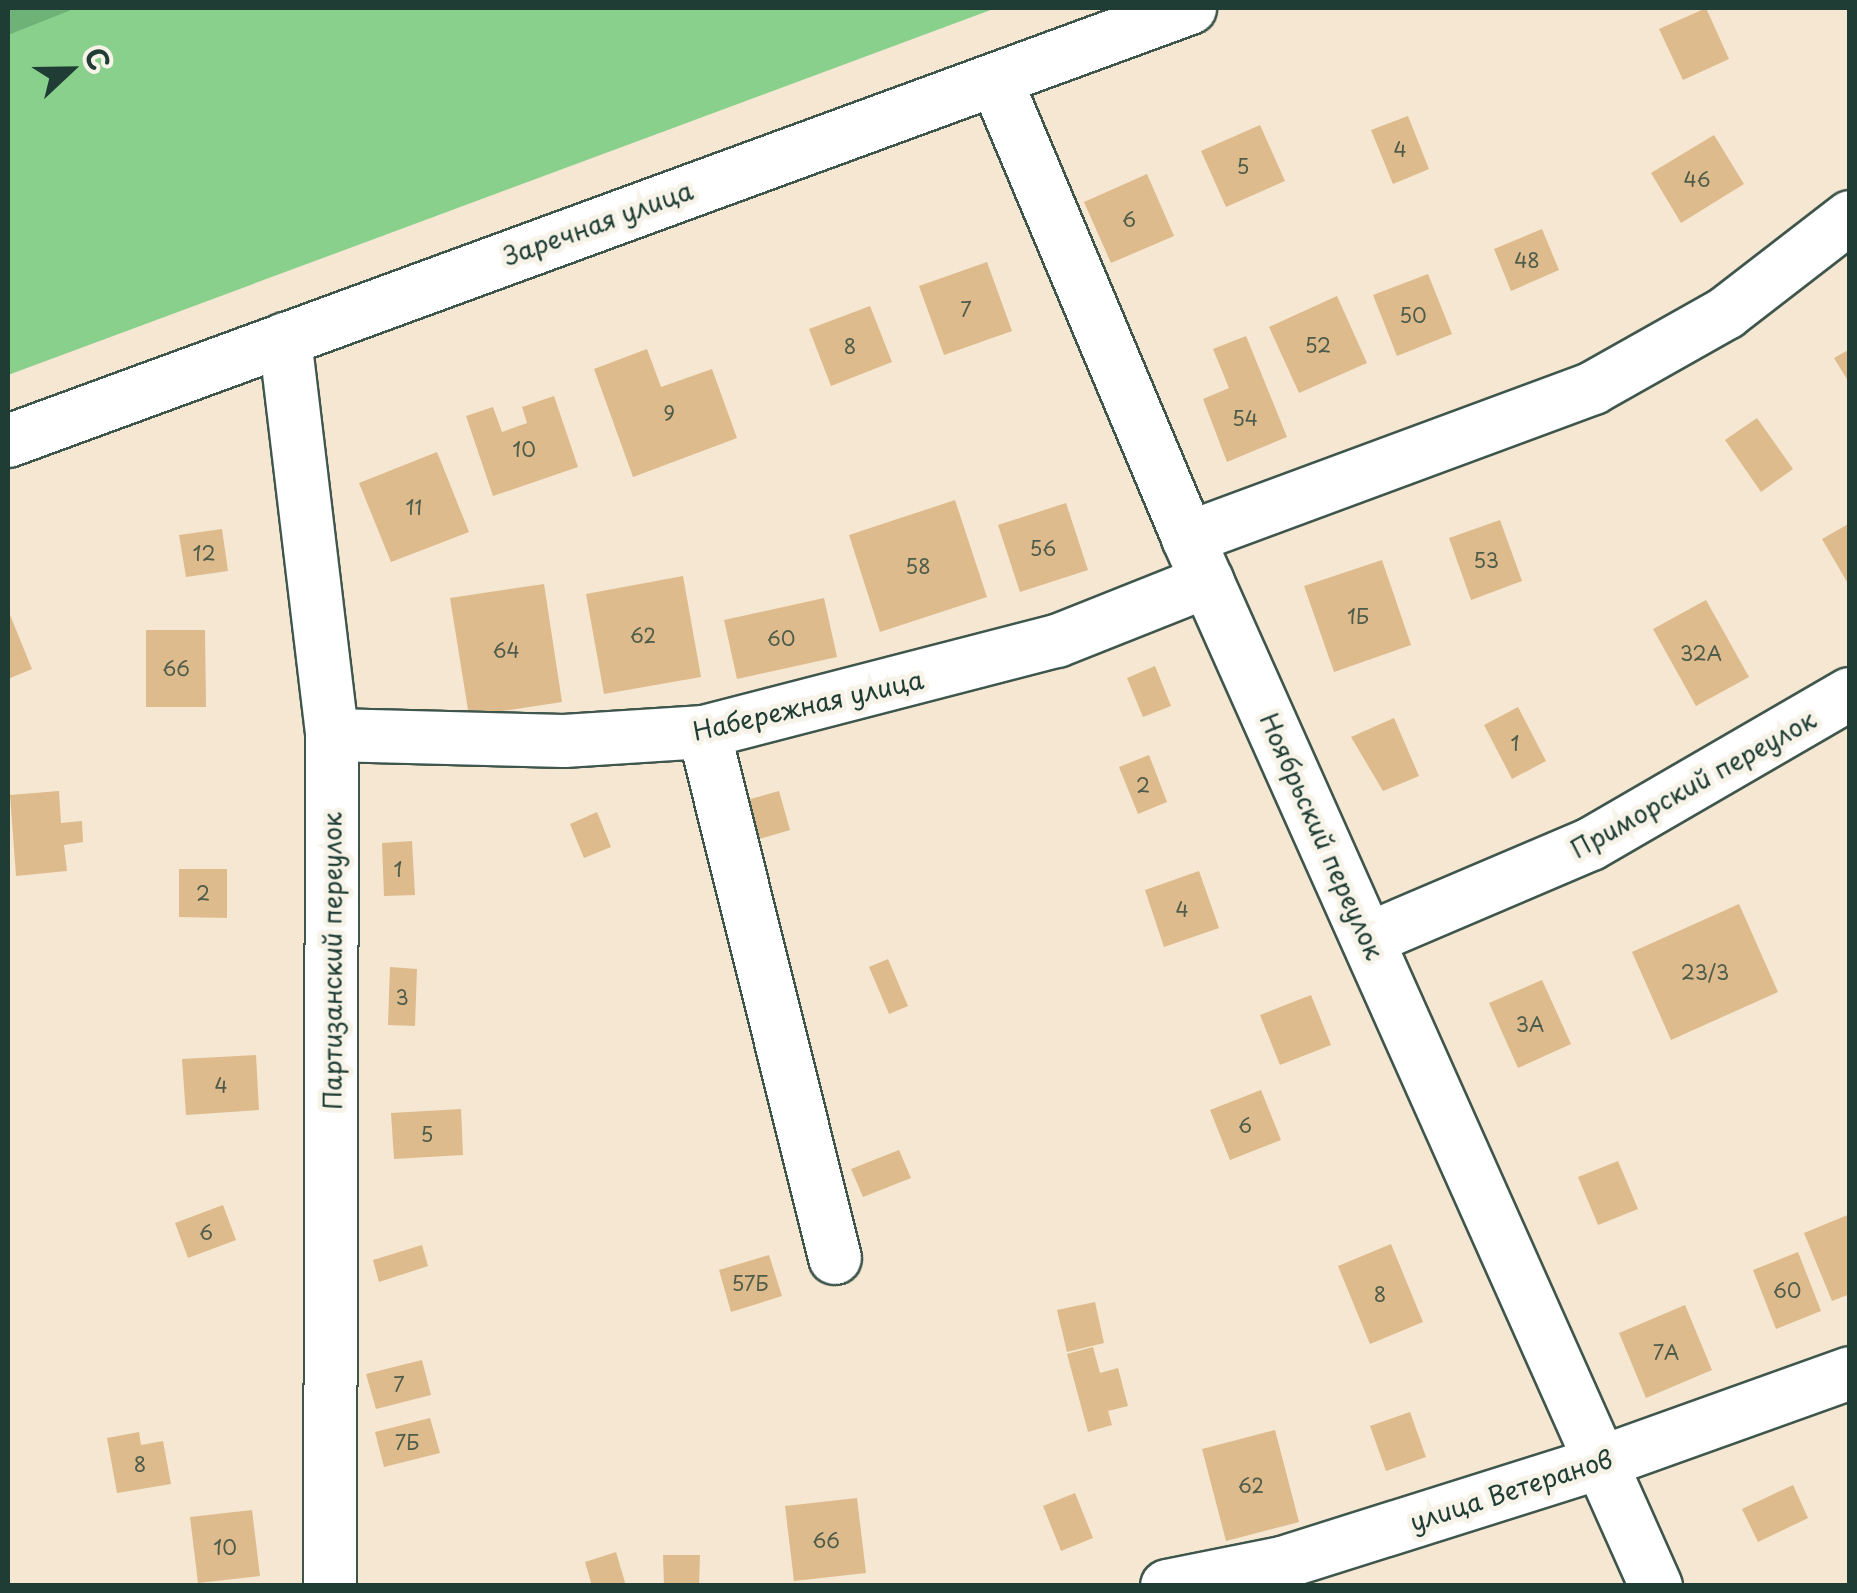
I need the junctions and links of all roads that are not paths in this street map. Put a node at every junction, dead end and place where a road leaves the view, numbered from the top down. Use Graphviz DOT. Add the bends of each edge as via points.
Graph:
graph roads {
  1 [pos="1190,8"];
  2 [pos="997,83"];
  3 [pos="1850,216"];
  4 [pos="285,339"];
  5 [pos="8,442"];
  6 [pos="1198,559"];
  7 [pos="1850,694"];
  8 [pos="704,732"];
  9 [pos="332,735"];
  10 [pos="1368,939"];
  11 [pos="835,1258"];
  12 [pos="1850,1373"];
  13 [pos="1602,1462"];
  14 [pos="330,1586"];
  15 [pos="1167,1586"];
  16 [pos="1656,1586"];
  1 -- 2 [label="street, Заречная улица"];
  2 -- 4 [label="street, Заречная улица" via="761,162"];
  2 -- 6 [label="street, Ноябрьский переулок"];
  3 -- 6 [label="street, Набережная улица" via="1726,313 1593,388"];
  4 -- 5 [label="street, Заречная улица"];
  4 -- 9 [label="street, Партизанский переулок"];
  6 -- 8 [label="street, Набережная улица" via="1057,642"];
  6 -- 10 [label="street, Ноябрьский переулок"];
  7 -- 10 [label="street, Приморский переулок" via="1592,844"];
  8 -- 9 [label="street, Набережная улица" via="564,741"];
  8 -- 11 [label="street"];
  9 -- 14 [label="street, Партизанский переулок"];
  10 -- 13 [label="street, Ноябрьский переулок"];
  12 -- 13 [label="street, улица Ветеранов"];
  13 -- 15 [label="street, улица Ветеранов" via="1282,1563"];
  13 -- 16 [label="street, Ноябрьский переулок"];
}
